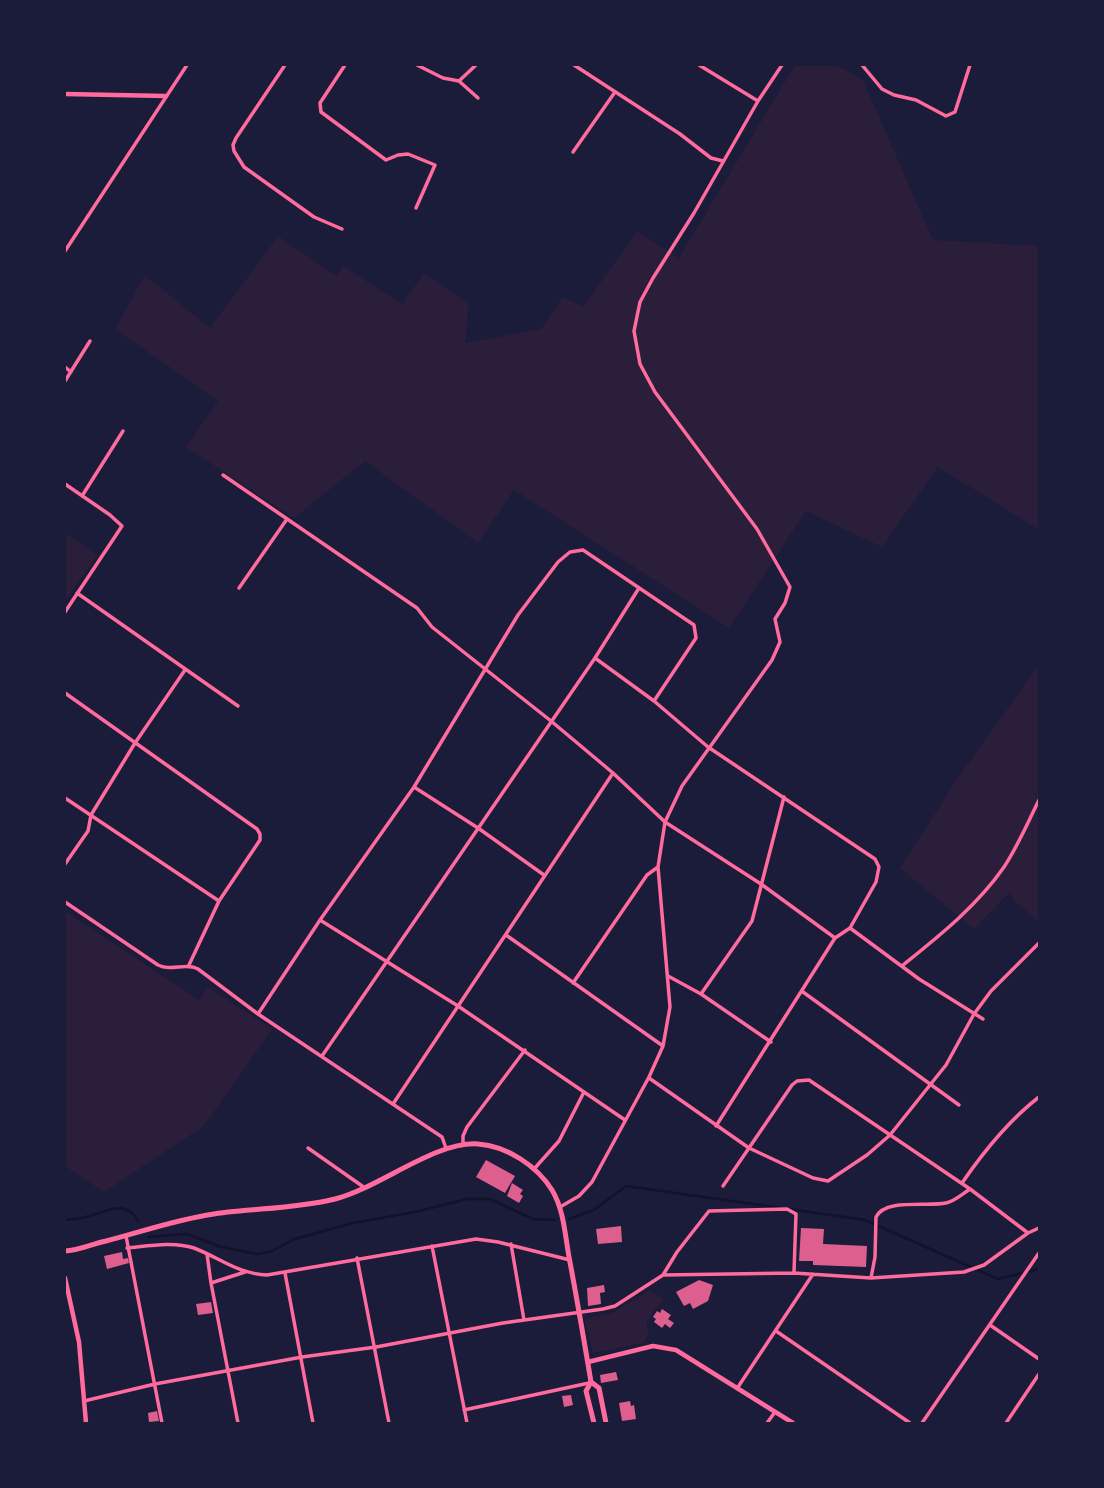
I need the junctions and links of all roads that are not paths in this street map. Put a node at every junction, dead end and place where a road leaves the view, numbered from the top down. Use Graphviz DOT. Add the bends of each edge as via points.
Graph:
graph roads {
  1 [pos="187,65"];
  2 [pos="285,65"];
  3 [pos="345,65"];
  4 [pos="417,65"];
  5 [pos="476,65"];
  6 [pos="574,65"];
  7 [pos="699,65"];
  8 [pos="782,65"];
  9 [pos="862,65"];
  10 [pos="970,65"];
  11 [pos="459,81"];
  12 [pos="615,92"];
  13 [pos="65,94"];
  14 [pos="166,96"];
  15 [pos="478,98"];
  16 [pos="758,100"];
  17 [pos="573,152"];
  18 [pos="723,161"];
  19 [pos="416,208"];
  20 [pos="342,229"];
  21 [pos="67,243"];
  22 [pos="65,251"];
  23 [pos="90,341"];
  24 [pos="65,367"];
  25 [pos="71,372"];
  26 [pos="65,381"];
  27 [pos="123,431"];
  28 [pos="223,475"];
  29 [pos="65,484"];
  30 [pos="82,496"];
  31 [pos="287,519"];
  32 [pos="239,587"];
  33 [pos="639,588"];
  34 [pos="77,593"];
  35 [pos="65,612"];
  36 [pos="595,658"];
  37 [pos="185,670"];
  38 [pos="484,670"];
  39 [pos="65,693"];
  40 [pos="654,701"];
  41 [pos="238,706"];
  42 [pos="551,721"];
  43 [pos="135,743"];
  44 [pos="708,747"];
  45 [pos="613,773"];
  46 [pos="414,787"];
  47 [pos="784,797"];
  48 [pos="65,798"];
  49 [pos="1039,800"];
  50 [pos="91,815"];
  51 [pos="665,822"];
  52 [pos="478,828"];
  53 [pos="65,864"];
  54 [pos="659,867"];
  55 [pos="544,875"];
  56 [pos="761,884"];
  57 [pos="219,901"];
  58 [pos="65,902"];
  59 [pos="320,920"];
  60 [pos="850,928"];
  61 [pos="506,935"];
  62 [pos="835,938"];
  63 [pos="1039,943"];
  64 [pos="388,962"];
  65 [pos="189,965"];
  66 [pos="903,965"];
  67 [pos="668,976"];
  68 [pos="573,983"];
  69 [pos="803,992"];
  70 [pos="701,994"];
  71 [pos="458,1006"];
  72 [pos="258,1014"];
  73 [pos="974,1014"];
  74 [pos="983,1019"];
  75 [pos="771,1042"];
  76 [pos="663,1046"];
  77 [pos="525,1051"];
  78 [pos="322,1056"];
  79 [pos="649,1077"];
  80 [pos="930,1083"];
  81 [pos="584,1092"];
  82 [pos="1039,1097"];
  83 [pos="393,1104"];
  84 [pos="959,1105"];
  85 [pos="625,1120"];
  86 [pos="716,1126"];
  87 [pos="890,1135"];
  88 [pos="463,1145"];
  89 [pos="308,1148"];
  90 [pos="750,1149"];
  91 [pos="447,1150"];
  92 [pos="534,1169"];
  93 [pos="962,1183"];
  94 [pos="723,1186"];
  95 [pos="365,1188"];
  96 [pos="970,1189"];
  97 [pos="560,1207"];
  98 [pos="1039,1228"];
  99 [pos="1028,1233"];
  100 [pos="126,1236"];
  101 [pos="511,1244"];
  102 [pos="432,1246"];
  103 [pos="127,1248"];
  104 [pos="65,1251"];
  105 [pos="1039,1253"];
  106 [pos="207,1254"];
  107 [pos="357,1258"];
  108 [pos="570,1260"];
  109 [pos="245,1272"];
  110 [pos="285,1273"];
  111 [pos="794,1273"];
  112 [pos="813,1274"];
  113 [pos="663,1275"];
  114 [pos="871,1278"];
  115 [pos="65,1279"];
  116 [pos="211,1283"];
  117 [pos="581,1311"];
  118 [pos="524,1320"];
  119 [pos="990,1325"];
  120 [pos="776,1331"];
  121 [pos="450,1333"];
  122 [pos="376,1347"];
  123 [pos="302,1357"];
  124 [pos="1039,1359"];
  125 [pos="588,1362"];
  126 [pos="229,1372"];
  127 [pos="1039,1374"];
  128 [pos="591,1382"];
  129 [pos="155,1384"];
  130 [pos="738,1387"];
  131 [pos="84,1401"];
  132 [pos="464,1409"];
  133 [pos="775,1412"];
  134 [pos="85,1423"];
  135 [pos="163,1423"];
  136 [pos="238,1423"];
  137 [pos="313,1423"];
  138 [pos="389,1423"];
  139 [pos="467,1423"];
  140 [pos="594,1423"];
  141 [pos="606,1423"];
  142 [pos="767,1423"];
  143 [pos="793,1423"];
  144 [pos="910,1423"];
  145 [pos="922,1423"];
  146 [pos="1006,1423"];
  1 -- 14 [label="street"];
  2 -- 20 [label="street" via="234,142 234,151 244,167 314,217"];
  3 -- 19 [label="street" via="320,103 321,112 386,160 408,154 435,165"];
  4 -- 11 [label="street"];
  5 -- 11 [label="street"];
  6 -- 12 [label="street"];
  7 -- 16 [label="street"];
  8 -- 16 [label="street"];
  9 -- 10 [label="street" via="882,89 946,116 955,112"];
  11 -- 15 [label="street"];
  12 -- 17 [label="street"];
  12 -- 18 [label="street" via="711,158"];
  13 -- 14 [label="street"];
  14 -- 21 [label="street"];
  16 -- 18 [label="street"];
  18 -- 44 [label="street" via="640,302 634,331 640,364 655,392 757,529 790,587 775,619 780,642 772,660"];
  21 -- 22 [label="street"];
  23 -- 25 [label="street"];
  24 -- 25 [label="street"];
  25 -- 26 [label="street"];
  27 -- 30 [label="street"];
  28 -- 31 [label="street"];
  29 -- 30 [label="street"];
  30 -- 34 [label="street" via="122,526"];
  31 -- 32 [label="street"];
  31 -- 38 [label="street" via="416,608"];
  33 -- 36 [label="street"];
  33 -- 38 [label="street" via="583,551 570,552 518,615"];
  33 -- 40 [label="street" via="694,625 696,638"];
  34 -- 35 [label="street"];
  34 -- 37 [label="street"];
  36 -- 40 [label="street"];
  36 -- 42 [label="street"];
  37 -- 41 [label="street"];
  37 -- 43 [label="street"];
  38 -- 42 [label="street"];
  38 -- 46 [label="street"];
  39 -- 43 [label="street"];
  40 -- 44 [label="street"];
  42 -- 45 [label="street"];
  42 -- 52 [label="street"];
  43 -- 50 [label="street"];
  43 -- 57 [label="street" via="260,834"];
  44 -- 47 [label="street"];
  44 -- 51 [label="street"];
  45 -- 51 [label="street"];
  45 -- 55 [label="street"];
  46 -- 52 [label="street"];
  46 -- 59 [label="street"];
  47 -- 56 [label="street"];
  47 -- 60 [label="street" via="876,859 876,882"];
  48 -- 50 [label="street"];
  49 -- 66 [label="street" via="1003,868 975,901"];
  50 -- 53 [label="street" via="88,831"];
  50 -- 57 [label="street"];
  51 -- 54 [label="street"];
  51 -- 56 [label="street"];
  52 -- 55 [label="street"];
  52 -- 64 [label="street"];
  54 -- 67 [label="street"];
  54 -- 68 [label="street" via="647,875"];
  55 -- 61 [label="street"];
  56 -- 62 [label="street"];
  56 -- 70 [label="street" via="752,921"];
  57 -- 65 [label="street"];
  58 -- 65 [label="street" via="158,965 170,970"];
  59 -- 64 [label="street"];
  59 -- 72 [label="street"];
  60 -- 62 [label="street"];
  60 -- 66 [label="street"];
  61 -- 68 [label="street"];
  61 -- 71 [label="street"];
  62 -- 69 [label="street"];
  63 -- 73 [label="street"];
  64 -- 71 [label="street"];
  64 -- 78 [label="street"];
  65 -- 72 [label="street"];
  66 -- 73 [label="street"];
  67 -- 70 [label="street"];
  67 -- 76 [label="street" via="670,1007"];
  68 -- 76 [label="street"];
  69 -- 75 [label="street"];
  69 -- 80 [label="street"];
  70 -- 75 [label="street"];
  71 -- 77 [label="street"];
  71 -- 83 [label="street"];
  72 -- 78 [label="street"];
  73 -- 74 [label="street"];
  73 -- 80 [label="street" via="946,1065"];
  75 -- 86 [label="street"];
  76 -- 79 [label="street"];
  77 -- 81 [label="street"];
  77 -- 88 [label="street" via="467,1127"];
  78 -- 83 [label="street"];
  79 -- 85 [label="street"];
  79 -- 86 [label="street"];
  80 -- 84 [label="street"];
  80 -- 87 [label="street"];
  81 -- 85 [label="street"];
  81 -- 92 [label="street" via="559,1141"];
  82 -- 93 [label="street" via="994,1139"];
  83 -- 91 [label="street" via="442,1137"];
  85 -- 97 [label="street" via="592,1182"];
  86 -- 90 [label="street"];
  87 -- 90 [label="street" via="828,1181"];
  87 -- 90 [label="street" via="803,1079 792,1085"];
  87 -- 93 [label="street"];
  88 -- 91 [label="highway"];
  88 -- 92 [label="highway" via="497,1148"];
  89 -- 95 [label="street"];
  90 -- 94 [label="street"];
  91 -- 95 [label="highway"];
  92 -- 97 [label="highway"];
  93 -- 96 [label="street"];
  95 -- 100 [label="highway" via="335,1199 213,1214"];
  96 -- 99 [label="street"];
  96 -- 114 [label="street" via="942,1204 879,1211"];
  97 -- 108 [label="highway"];
  98 -- 99 [label="street"];
  99 -- 114 [label="street" via="975,1269"];
  100 -- 103 [label="street"];
  100 -- 104 [label="highway"];
  101 -- 102 [label="street" via="477,1239"];
  101 -- 108 [label="street"];
  101 -- 118 [label="street"];
  102 -- 107 [label="street"];
  102 -- 121 [label="street"];
  103 -- 106 [label="street" via="177,1245"];
  103 -- 129 [label="street"];
  105 -- 119 [label="street"];
  106 -- 109 [label="street"];
  106 -- 116 [label="street"];
  107 -- 110 [label="street"];
  107 -- 122 [label="street"];
  108 -- 117 [label="highway"];
  109 -- 110 [label="street"];
  109 -- 116 [label="street"];
  110 -- 123 [label="street"];
  111 -- 112 [label="street"];
  111 -- 113 [label="street"];
  111 -- 113 [label="street" via="796,1214 788,1209 709,1211"];
  112 -- 114 [label="street"];
  112 -- 120 [label="street"];
  113 -- 117 [label="street" via="615,1306"];
  115 -- 131 [label="street" via="79,1342"];
  116 -- 126 [label="street"];
  117 -- 118 [label="street"];
  117 -- 125 [label="highway"];
  118 -- 121 [label="street"];
  119 -- 124 [label="street"];
  119 -- 145 [label="street"];
  120 -- 130 [label="street"];
  120 -- 144 [label="street"];
  121 -- 122 [label="street"];
  121 -- 132 [label="street"];
  122 -- 123 [label="street"];
  122 -- 138 [label="street"];
  123 -- 126 [label="street"];
  123 -- 137 [label="street"];
  125 -- 128 [label="highway"];
  125 -- 130 [label="street" via="653,1346 676,1350"];
  126 -- 129 [label="street"];
  126 -- 136 [label="street"];
  127 -- 146 [label="street"];
  128 -- 132 [label="street"];
  128 -- 140 [label="highway" via="586,1391"];
  128 -- 141 [label="highway" via="599,1388"];
  129 -- 131 [label="street"];
  129 -- 135 [label="street"];
  130 -- 133 [label="street"];
  131 -- 134 [label="street"];
  132 -- 139 [label="street"];
  133 -- 142 [label="street"];
  133 -- 143 [label="street"];
}
